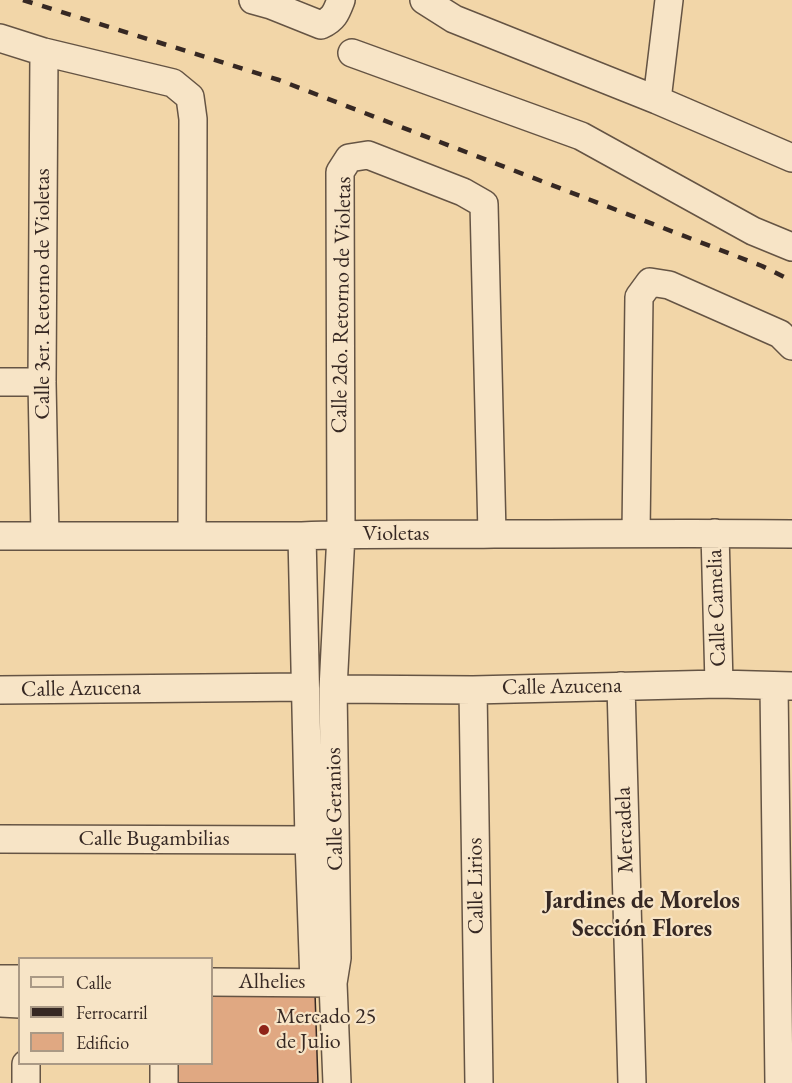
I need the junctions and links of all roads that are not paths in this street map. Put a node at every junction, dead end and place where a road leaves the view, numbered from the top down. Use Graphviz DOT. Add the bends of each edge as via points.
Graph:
graph roads {
  1 [pos="341,0"];
  2 [pos="424,0"];
  3 [pos="669,0"];
  4 [pos="266,2"];
  5 [pos="0,38"];
  6 [pos="44,52"];
  7 [pos="352,52"];
  8 [pos="657,100"];
  9 [pos="792,158"];
  10 [pos="792,247"];
  11 [pos="792,346"];
  12 [pos="0,382"];
  13 [pos="42,382"];
  14 [pos="636,533"];
  15 [pos="715,533"];
  16 [pos="341,534"];
  17 [pos="492,534"];
  18 [pos="792,534"];
  19 [pos="0,536"];
  20 [pos="45,536"];
  21 [pos="192,536"];
  22 [pos="302,536"];
  23 [pos="719,684"];
  24 [pos="621,686"];
  25 [pos="783,686"];
  26 [pos="305,687"];
  27 [pos="333,689"];
  28 [pos="0,690"];
  29 [pos="473,690"];
  30 [pos="334,765"];
  31 [pos="307,767"];
  32 [pos="0,839"];
  33 [pos="309,840"];
  34 [pos="0,979"];
  35 [pos="18,979"];
  36 [pos="213,982"];
  37 [pos="324,983"];
  38 [pos="0,1003"];
  39 [pos="18,1004"];
  40 [pos="26,1065"];
  41 [pos="164,1065"];
  42 [pos="26,1083"];
  43 [pos="164,1083"];
  44 [pos="337,1083"];
  45 [pos="479,1083"];
  46 [pos="632,1083"];
  47 [pos="779,1083"];
  1 -- 4 [label="street" via="330,21 321,25"];
  2 -- 8 [label="street" via="454,19"];
  3 -- 8 [label="street"];
  5 -- 6 [label="street"];
  6 -- 13 [label="street, Calle 3er. Retorno de Violetas"];
  6 -- 21 [label="street" via="173,83 189,97 193,119"];
  7 -- 10 [label="street" via="581,136 753,231"];
  8 -- 9 [label="street"];
  11 -- 14 [label="street" via="780,334 669,285 650,282 639,297"];
  12 -- 13 [label="street"];
  13 -- 20 [label="street, Calle 3er. Retorno de Violetas"];
  14 -- 15 [label="street, Violetas"];
  14 -- 17 [label="street, Violetas"];
  15 -- 18 [label="street, Violetas"];
  15 -- 23 [label="street, Calle Camelia"];
  16 -- 17 [label="street, Violetas"];
  16 -- 17 [label="street, Calle 2do. Retorno de Violetas" via="340,172 349,158 368,156 463,192 484,204"];
  16 -- 22 [label="street, Violetas"];
  16 -- 27 [label="street, Calle Geranios"];
  19 -- 20 [label="street, Violetas"];
  20 -- 21 [label="street, Violetas"];
  21 -- 22 [label="street, Violetas"];
  22 -- 26 [label="street, Calle Geranios"];
  23 -- 24 [label="street, Calle Azucena"];
  23 -- 25 [label="street, Calle Azucena"];
  24 -- 29 [label="street, Calle Azucena"];
  24 -- 46 [label="street, Mercadela"];
  25 -- 47 [label="street"];
  26 -- 28 [label="street, Calle Azucena"];
  26 -- 31 [label="street, Calle Geranios"];
  27 -- 29 [label="street, Calle Azucena"];
  27 -- 30 [label="street, Calle Geranios"];
  29 -- 45 [label="street, Calle Lirios"];
  30 -- 31 [label="street"];
  30 -- 37 [label="street, Calle Geranios" via="337,958"];
  31 -- 33 [label="street, Calle Geranios"];
  32 -- 33 [label="street, Calle Bugambilias"];
  33 -- 37 [label="street, Calle Geranios"];
  34 -- 35 [label="street"];
  36 -- 37 [label="street, Alhelies"];
  37 -- 44 [label="street, Calle Geranios"];
  38 -- 39 [label="street"];
  40 -- 42 [label="street"];
  41 -- 43 [label="street"];
}
